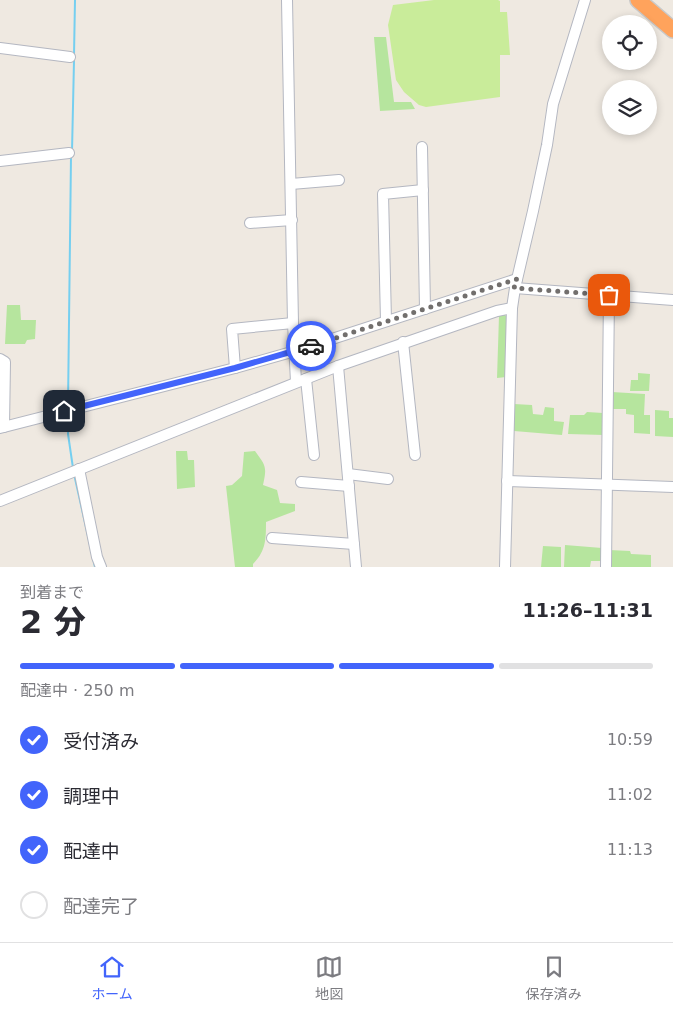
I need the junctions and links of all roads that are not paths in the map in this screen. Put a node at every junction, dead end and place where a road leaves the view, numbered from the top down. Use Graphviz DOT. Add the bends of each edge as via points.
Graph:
graph roads {
  1 [pos="287,0"];
  2 [pos="584,0"];
  3 [pos="638,0"];
  4 [pos="673,30"];
  5 [pos="0,48"];
  6 [pos="70,57"];
  7 [pos="422,147"];
  8 [pos="69,153"];
  9 [pos="0,161"];
  10 [pos="339,180"];
  11 [pos="291,184"];
  12 [pos="423,190"];
  13 [pos="292,220"];
  14 [pos="250,224"];
  15 [pos="516,283"];
  16 [pos="609,295"];
  17 [pos="673,300"];
  18 [pos="512,308"];
  19 [pos="425,309"];
  20 [pos="386,321"];
  21 [pos="293,323"];
  22 [pos="403,342"];
  23 [pos="294,351"];
  24 [pos="0,359"];
  25 [pos="338,366"];
  26 [pos="235,368"];
  27 [pos="301,381"];
  28 [pos="2,428"];
  29 [pos="314,454"];
  30 [pos="415,455"];
  31 [pos="79,469"];
  32 [pos="348,474"];
  33 [pos="388,479"];
  34 [pos="507,481"];
  35 [pos="301,482"];
  36 [pos="607,485"];
  37 [pos="349,486"];
  38 [pos="673,487"];
  39 [pos="0,501"];
  40 [pos="272,538"];
  41 [pos="354,544"];
  42 [pos="101,567"];
  43 [pos="356,567"];
  44 [pos="505,567"];
  45 [pos="606,567"];
  1 -- 11 [label="street"];
  2 -- 15 [label="street" via="553,104"];
  3 -- 4 [label="highway"];
  5 -- 6 [label="street"];
  7 -- 12 [label="street"];
  8 -- 9 [label="street"];
  10 -- 11 [label="street"];
  11 -- 13 [label="street"];
  12 -- 19 [label="street"];
  12 -- 20 [label="street" via="383,194"];
  13 -- 14 [label="street"];
  13 -- 21 [label="street"];
  15 -- 16 [label="street"];
  15 -- 18 [label="street"];
  15 -- 19 [label="street"];
  16 -- 17 [label="street"];
  16 -- 36 [label="street"];
  18 -- 22 [label="street"];
  18 -- 34 [label="street"];
  19 -- 20 [label="street"];
  20 -- 23 [label="street"];
  21 -- 23 [label="street"];
  21 -- 26 [label="street" via="232,329"];
  22 -- 25 [label="street"];
  22 -- 30 [label="street"];
  23 -- 26 [label="street"];
  23 -- 27 [label="street"];
  24 -- 28 [label="street" via="4,362"];
  25 -- 27 [label="street"];
  25 -- 32 [label="street"];
  26 -- 28 [label="street"];
  27 -- 29 [label="street"];
  27 -- 31 [label="street"];
  31 -- 39 [label="street"];
  31 -- 42 [label="street" via="96,557"];
  32 -- 33 [label="street"];
  32 -- 37 [label="street"];
  34 -- 36 [label="street"];
  34 -- 44 [label="street"];
  35 -- 37 [label="street"];
  36 -- 38 [label="street"];
  36 -- 45 [label="street"];
  37 -- 41 [label="street"];
  40 -- 41 [label="street"];
  41 -- 43 [label="street"];
}
